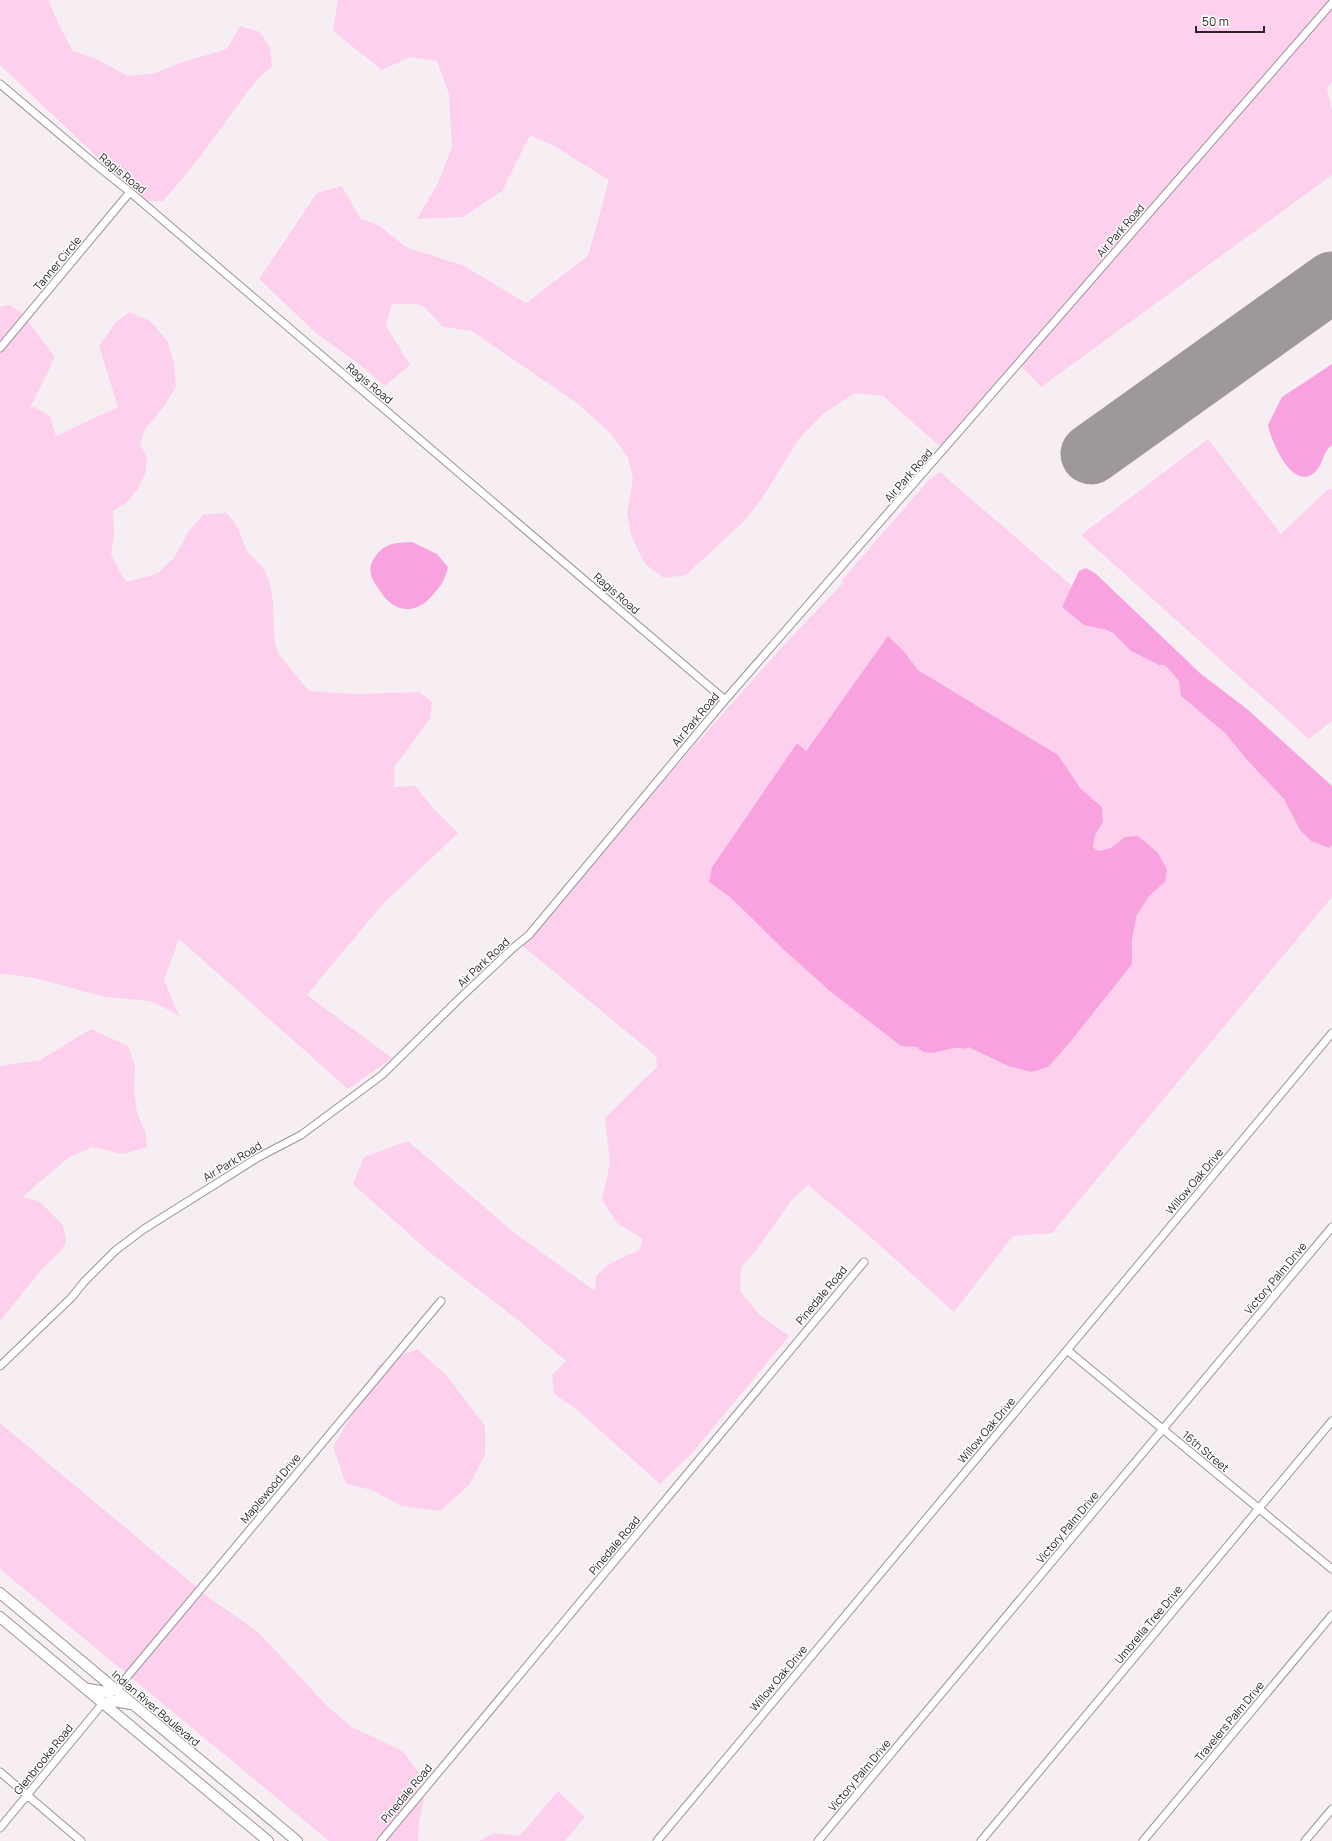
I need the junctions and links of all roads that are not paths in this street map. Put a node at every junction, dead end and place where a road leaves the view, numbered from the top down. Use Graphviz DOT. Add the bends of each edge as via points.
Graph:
graph roads {
  1 [pos="1332,3"];
  2 [pos="0,84"];
  3 [pos="130,192"];
  4 [pos="0,348"];
  5 [pos="725,700"];
  6 [pos="1332,1033"];
  7 [pos="1332,1226"];
  8 [pos="864,1262"];
  9 [pos="441,1301"];
  10 [pos="1067,1350"];
  11 [pos="0,1366"];
  12 [pos="1332,1421"];
  13 [pos="1163,1429"];
  14 [pos="1259,1509"];
  15 [pos="1332,1569"];
  16 [pos="0,1593"];
  17 [pos="1332,1615"];
  18 [pos="0,1617"];
  19 [pos="85,1688"];
  20 [pos="116,1690"];
  21 [pos="103,1703"];
  22 [pos="135,1705"];
  23 [pos="0,1772"];
  24 [pos="28,1795"];
  25 [pos="1332,1809"];
  26 [pos="0,1828"];
  27 [pos="82,1841"];
  28 [pos="268,1841"];
  29 [pos="297,1841"];
  30 [pos="381,1841"];
  31 [pos="657,1841"];
  32 [pos="818,1841"];
  33 [pos="981,1841"];
  34 [pos="1143,1841"];
  35 [pos="1305,1841"];
  1 -- 5 [label="street, Air Park Road"];
  2 -- 3 [label="street, Ragis Road"];
  3 -- 4 [label="street, Tanner Circle"];
  3 -- 5 [label="street, Ragis Road"];
  5 -- 11 [label="street, Air Park Road" via="530,935 470,989 382,1075 300,1135 250,1162 144,1229 100,1266 71,1298"];
  6 -- 10 [label="street, Willow Oak Drive"];
  7 -- 13 [label="street, Victory Palm Drive"];
  8 -- 30 [label="street, Pinedale Road"];
  9 -- 20 [label="street, Maplewood Drive"];
  10 -- 13 [label="street, 16th Street"];
  10 -- 31 [label="street, Willow Oak Drive"];
  12 -- 14 [label="street, Umbrella Tree Drive"];
  13 -- 14 [label="street, 16th Street"];
  13 -- 32 [label="street, Victory Palm Drive"];
  14 -- 15 [label="street, 16th Street"];
  14 -- 33 [label="street, Umbrella Tree Drive"];
  16 -- 20 [label="main road, Indian River Boulevard"];
  17 -- 34 [label="street, Travelers Palm Drive"];
  18 -- 19 [label="main road"];
  19 -- 20 [label="main road" via="100,1692"];
  19 -- 21 [label="main road"];
  20 -- 22 [label="main road, Indian River Boulevard"];
  21 -- 22 [label="main road" via="113,1701"];
  21 -- 24 [label="street, Glenbrooke Road"];
  21 -- 28 [label="main road"];
  22 -- 29 [label="main road, Indian River Boulevard"];
  23 -- 24 [label="street"];
  24 -- 26 [label="street, Glenbrooke Road"];
  24 -- 27 [label="street"];
  25 -- 35 [label="street"];
}
